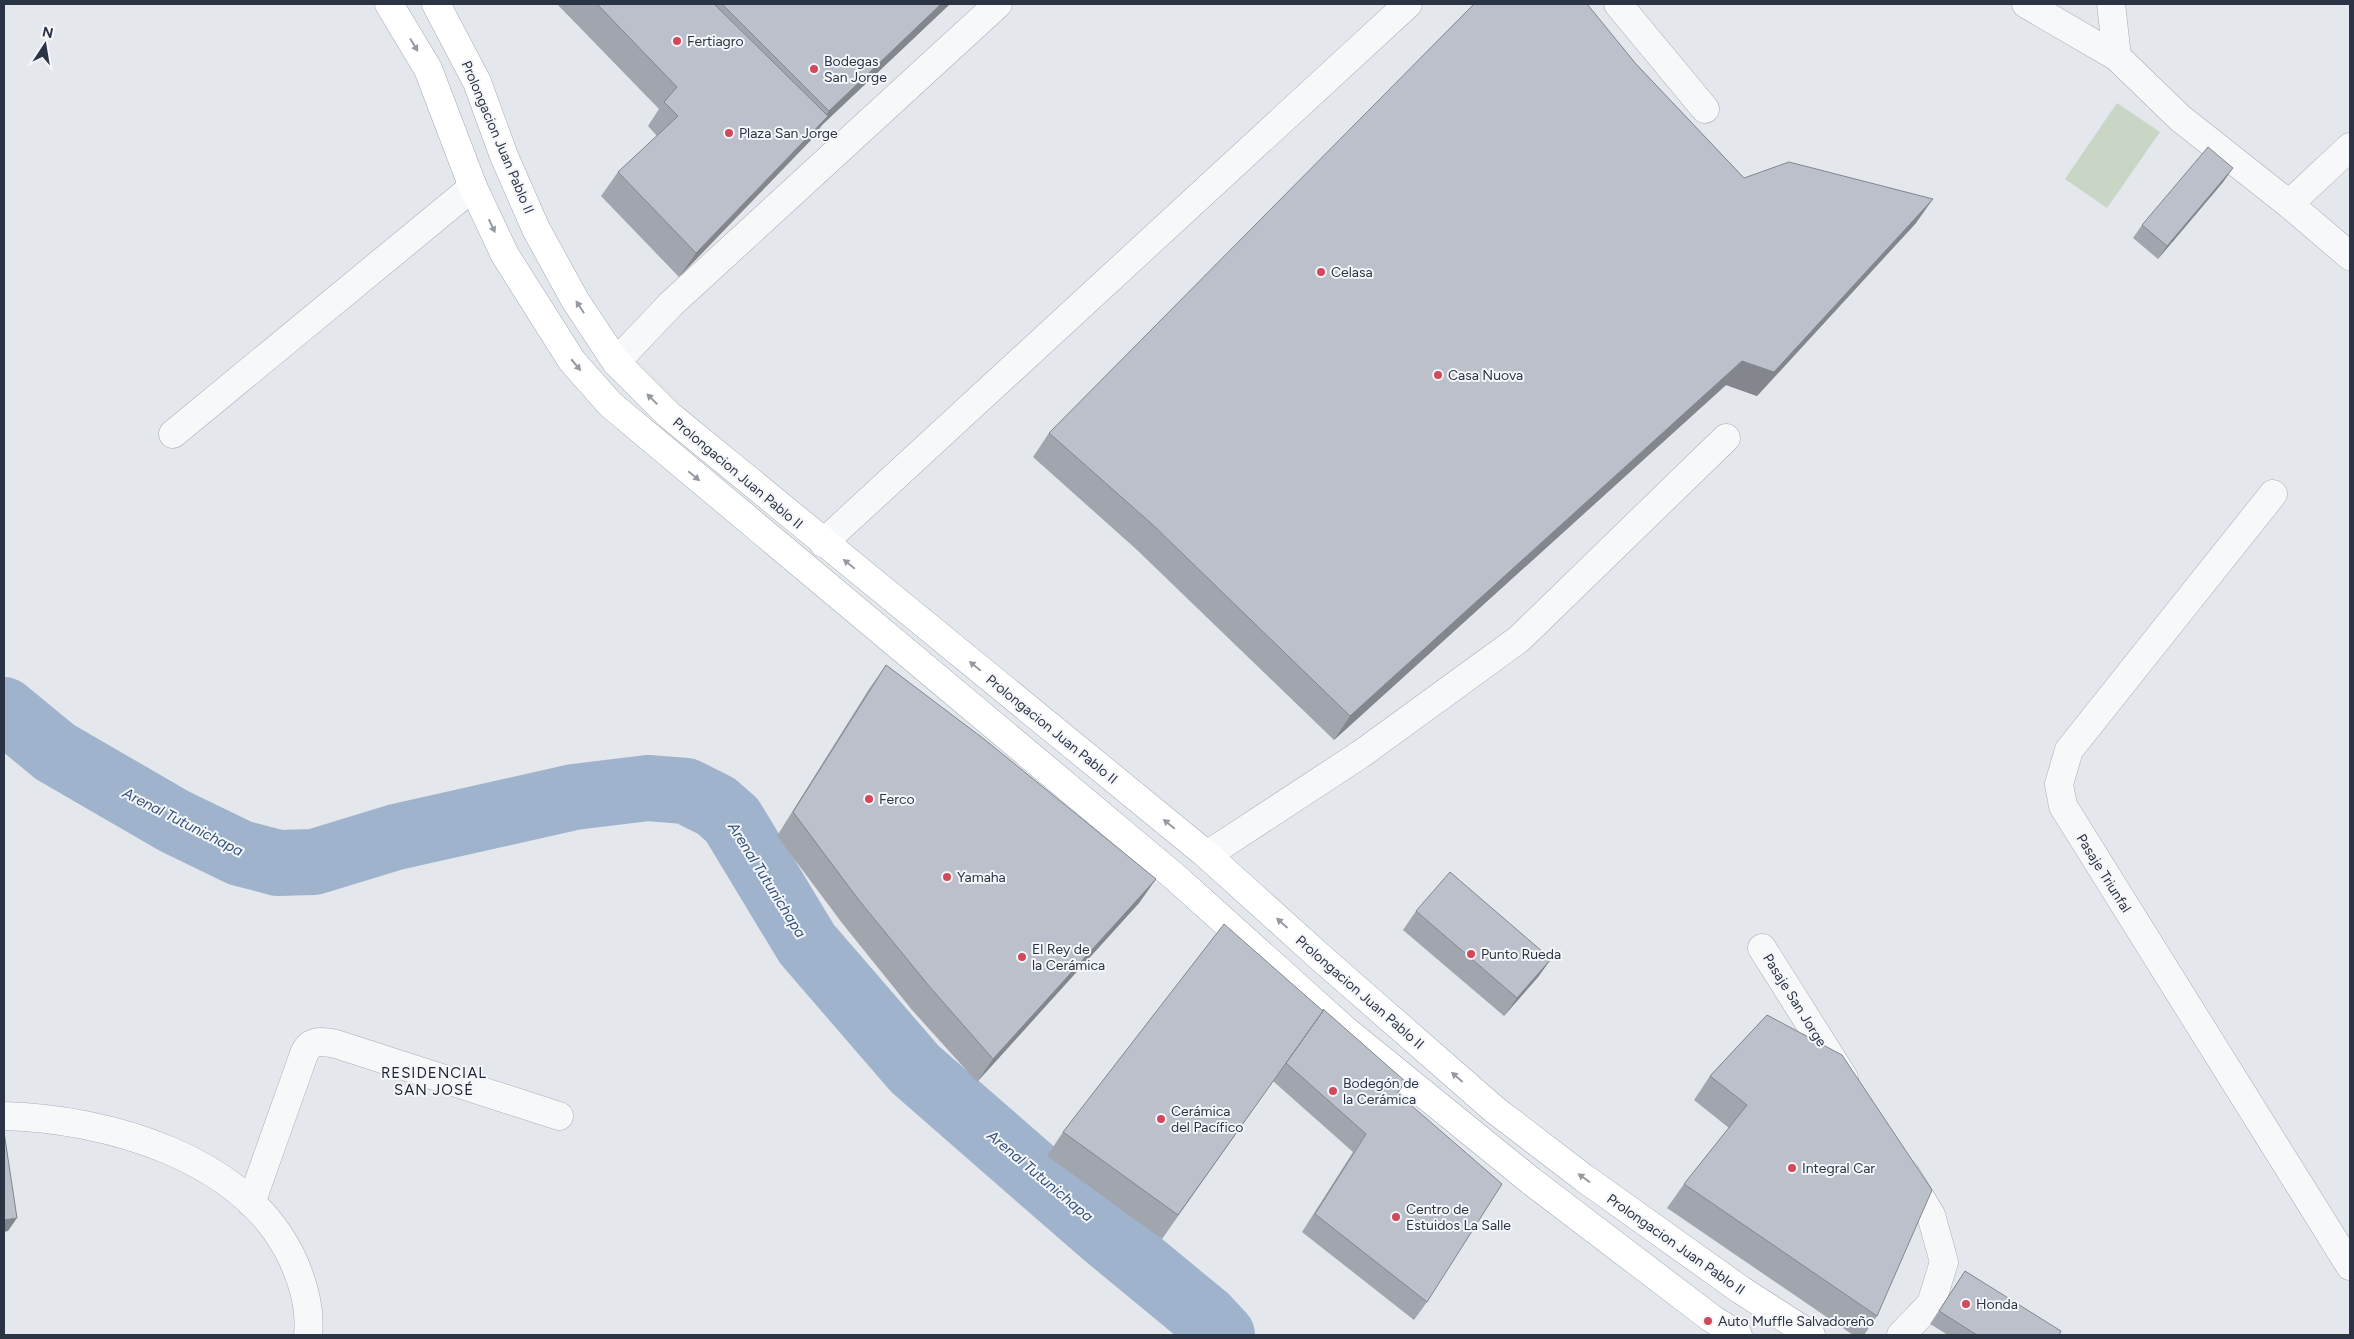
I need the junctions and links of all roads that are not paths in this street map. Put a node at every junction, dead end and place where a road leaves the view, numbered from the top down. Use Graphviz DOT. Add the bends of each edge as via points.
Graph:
graph roads {
  1 [pos="389,4"];
  2 [pos="436,4"];
  3 [pos="998,4"];
  4 [pos="1408,4"];
  5 [pos="1618,4"];
  6 [pos="2026,4"];
  7 [pos="2111,4"];
  8 [pos="2117,57"];
  9 [pos="1705,109"];
  10 [pos="2350,147"];
  11 [pos="473,187"];
  12 [pos="2289,204"];
  13 [pos="2350,256"];
  14 [pos="616,362"];
  15 [pos="173,434"];
  16 [pos="1726,438"];
  17 [pos="2273,494"];
  18 [pos="823,543"];
  19 [pos="1207,854"];
  20 [pos="1762,948"];
  21 [pos="1857,1098"];
  22 [pos="4,1116"];
  23 [pos="559,1116"];
  24 [pos="1894,1156"];
  25 [pos="251,1203"];
  26 [pos="2350,1266"];
  27 [pos="308,1335"];
  28 [pos="1738,1335"];
  29 [pos="1811,1335"];
  30 [pos="1901,1335"];
  1 -- 11 [label="main road, one-way" via="428,69"];
  14 -- 2 [label="main road, Prolongacion Juan Pablo II, one-way" via="575,300 536,229 504,156 477,82"];
  3 -- 14 [label="street" via="671,304"];
  4 -- 18 [label="street"];
  5 -- 9 [label="street"];
  6 -- 8 [label="street"];
  7 -- 8 [label="street"];
  8 -- 12 [label="street" via="2180,118"];
  10 -- 12 [label="street"];
  11 -- 15 [label="street"];
  11 -- 28 [label="main road, one-way" via="505,255 572,361 610,404 1167,871 1352,1035 1531,1182"];
  12 -- 13 [label="street"];
  18 -- 14 [label="main road, Prolongacion Juan Pablo II, one-way" via="669,415"];
  16 -- 19 [label="street" via="1520,639 1361,754"];
  17 -- 26 [label="street, Pasaje Triunfal" via="2068,750 2059,784 2063,806"];
  19 -- 18 [label="main road, Prolongacion Juan Pablo II, one-way"];
  29 -- 19 [label="main road, Prolongacion Juan Pablo II, one-way" via="1741,1290 1600,1190 1495,1110"];
  20 -- 21 [label="street, Pasaje San Jorge"];
  22 -- 25 [label="street" via="63,1121 128,1134 199,1166 228,1183"];
  23 -- 25 [label="street" via="336,1044 315,1042 307,1047 304,1054"];
  24 -- 30 [label="street" via="1931,1215 1944,1262 1931,1304"];
  25 -- 27 [label="street" via="279,1234 297,1270 305,1295"];
}
